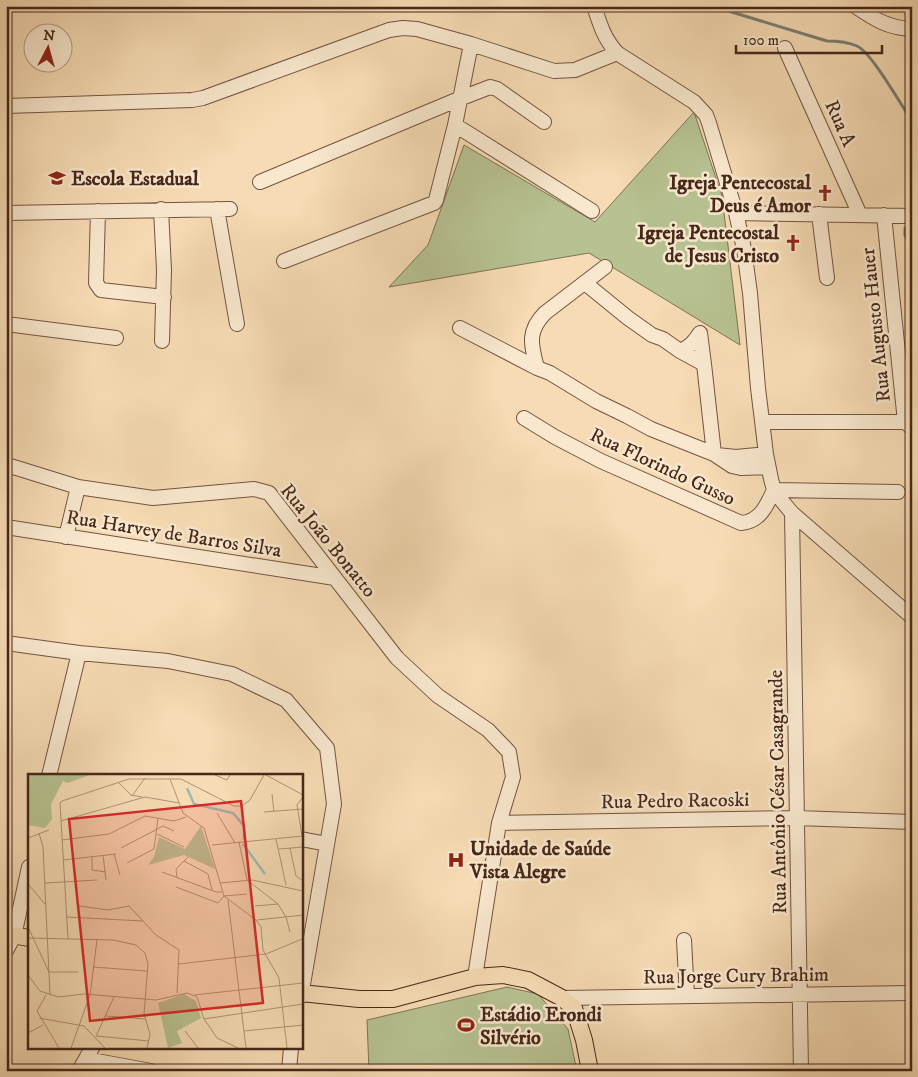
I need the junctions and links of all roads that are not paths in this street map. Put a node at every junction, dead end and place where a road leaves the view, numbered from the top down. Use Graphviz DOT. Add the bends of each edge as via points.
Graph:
graph roads {
  1 [pos="594,6"];
  2 [pos="856,6"];
  3 [pos="912,29"];
  4 [pos="471,44"];
  5 [pos="785,48"];
  6 [pos="617,53"];
  7 [pos="460,99"];
  8 [pos="6,106"];
  9 [pos="544,122"];
  10 [pos="455,125"];
  11 [pos="260,182"];
  12 [pos="161,210"];
  13 [pos="98,211"];
  14 [pos="592,211"];
  15 [pos="6,213"];
  16 [pos="736,213"];
  17 [pos="819,214"];
  18 [pos="860,215"];
  19 [pos="884,215"];
  20 [pos="912,216"];
  21 [pos="284,262"];
  22 [pos="605,267"];
  23 [pos="827,278"];
  24 [pos="585,283"];
  25 [pos="164,297"];
  26 [pos="6,324"];
  27 [pos="237,324"];
  28 [pos="460,328"];
  29 [pos="116,338"];
  30 [pos="162,341"];
  31 [pos="680,351"];
  32 [pos="704,364"];
  33 [pos="537,368"];
  34 [pos="524,418"];
  35 [pos="762,422"];
  36 [pos="910,424"];
  37 [pos="714,454"];
  38 [pos="767,460"];
  39 [pos="7,464"];
  40 [pos="78,487"];
  41 [pos="774,490"];
  42 [pos="898,492"];
  43 [pos="792,513"];
  44 [pos="6,528"];
  45 [pos="66,537"];
  46 [pos="335,578"];
  47 [pos="912,617"];
  48 [pos="6,643"];
  49 [pos="79,653"];
  50 [pos="49,774"];
  51 [pos="797,818"];
  52 [pos="912,822"];
  53 [pos="499,823"];
  54 [pos="302,839"];
  55 [pos="327,844"];
  56 [pos="28,872"];
  57 [pos="16,936"];
  58 [pos="684,940"];
  59 [pos="6,951"];
  60 [pos="475,976"];
  61 [pos="302,988"];
  62 [pos="912,993"];
  63 [pos="302,994"];
  64 [pos="800,995"];
  65 [pos="687,996"];
  66 [pos="562,998"];
  67 [pos="291,1050"];
  68 [pos="89,1053"];
  69 [pos="79,1071"];
  70 [pos="151,1071"];
  71 [pos="289,1071"];
  72 [pos="590,1071"];
  73 [pos="801,1071"];
  1 -- 6 [label="street" via="602,32"];
  2 -- 3 [label="street" via="875,20 897,28"];
  4 -- 6 [label="street" via="554,71 575,70"];
  4 -- 7 [label="street"];
  4 -- 8 [label="street" via="417,29 389,30 203,98"];
  5 -- 18 [label="street, Rua A"];
  6 -- 16 [label="street" via="687,96 706,115"];
  7 -- 9 [label="street" via="494,88"];
  7 -- 10 [label="street"];
  7 -- 11 [label="street"];
  10 -- 14 [label="street"];
  10 -- 21 [label="street" via="434,203"];
  12 -- 13 [label="street"];
  12 -- 25 [label="street"];
  12 -- 27 [label="street" via="223,209"];
  13 -- 15 [label="street"];
  13 -- 25 [label="street" via="96,283 101,290"];
  16 -- 17 [label="street"];
  16 -- 35 [label="street" via="747,267"];
  17 -- 18 [label="street"];
  17 -- 23 [label="street"];
  18 -- 19 [label="street"];
  19 -- 20 [label="street"];
  19 -- 36 [label="street, Rua Augusto Hauer"];
  22 -- 24 [label="street"];
  24 -- 31 [label="street" via="638,326"];
  24 -- 33 [label="street" via="539,320 532,339"];
  25 -- 30 [label="street"];
  26 -- 29 [label="street"];
  28 -- 33 [label="street"];
  31 -- 32 [label="street"];
  31 -- 32 [label="street" via="694,343 700,333"];
  32 -- 37 [label="street"];
  33 -- 37 [label="street" via="651,429"];
  34 -- 41 [label="street, Rua Florindo Gusso" via="601,461 737,522 745,523 762,514"];
  35 -- 36 [label="street"];
  35 -- 38 [label="street"];
  37 -- 38 [label="street"];
  38 -- 41 [label="street"];
  39 -- 40 [label="street, Rua João Bonatto"];
  40 -- 45 [label="street"];
  40 -- 46 [label="street, Rua João Bonatto" via="153,498 254,488 269,493"];
  41 -- 42 [label="street"];
  41 -- 43 [label="street"];
  43 -- 47 [label="street"];
  43 -- 51 [label="street, Rua Antônio César Casagrande"];
  44 -- 45 [label="street, Rua Harvey de Barros Silva"];
  45 -- 46 [label="street, Rua Harvey de Barros Silva"];
  46 -- 53 [label="street, Rua João Bonatto" via="397,658 438,696 488,730 509,752 513,777"];
  48 -- 49 [label="street"];
  49 -- 50 [label="street"];
  49 -- 55 [label="street" via="168,661 232,674 286,700 327,748 334,804"];
  51 -- 52 [label="street, Rua Pedro Racoski"];
  51 -- 53 [label="street, Rua Pedro Racoski"];
  51 -- 64 [label="street, Rua Antônio César Casagrande"];
  53 -- 60 [label="street"];
  54 -- 55 [label="street"];
  55 -- 61 [label="street"];
  56 -- 57 [label="street"];
  57 -- 59 [label="street"];
  58 -- 65 [label="street"];
  60 -- 63 [label="main road" via="393,999"];
  60 -- 66 [label="main road" via="502,975 528,980"];
  62 -- 64 [label="street, Rua Jorge Cury Brahim"];
  64 -- 65 [label="street, Rua Jorge Cury Brahim"];
  64 -- 73 [label="street, Rua Antônio César Casagrande"];
  65 -- 66 [label="street, Rua Jorge Cury Brahim"];
  66 -- 72 [label="main road" via="574,1008"];
  67 -- 71 [label="street"];
  68 -- 69 [label="street"];
  68 -- 70 [label="street"];
}
